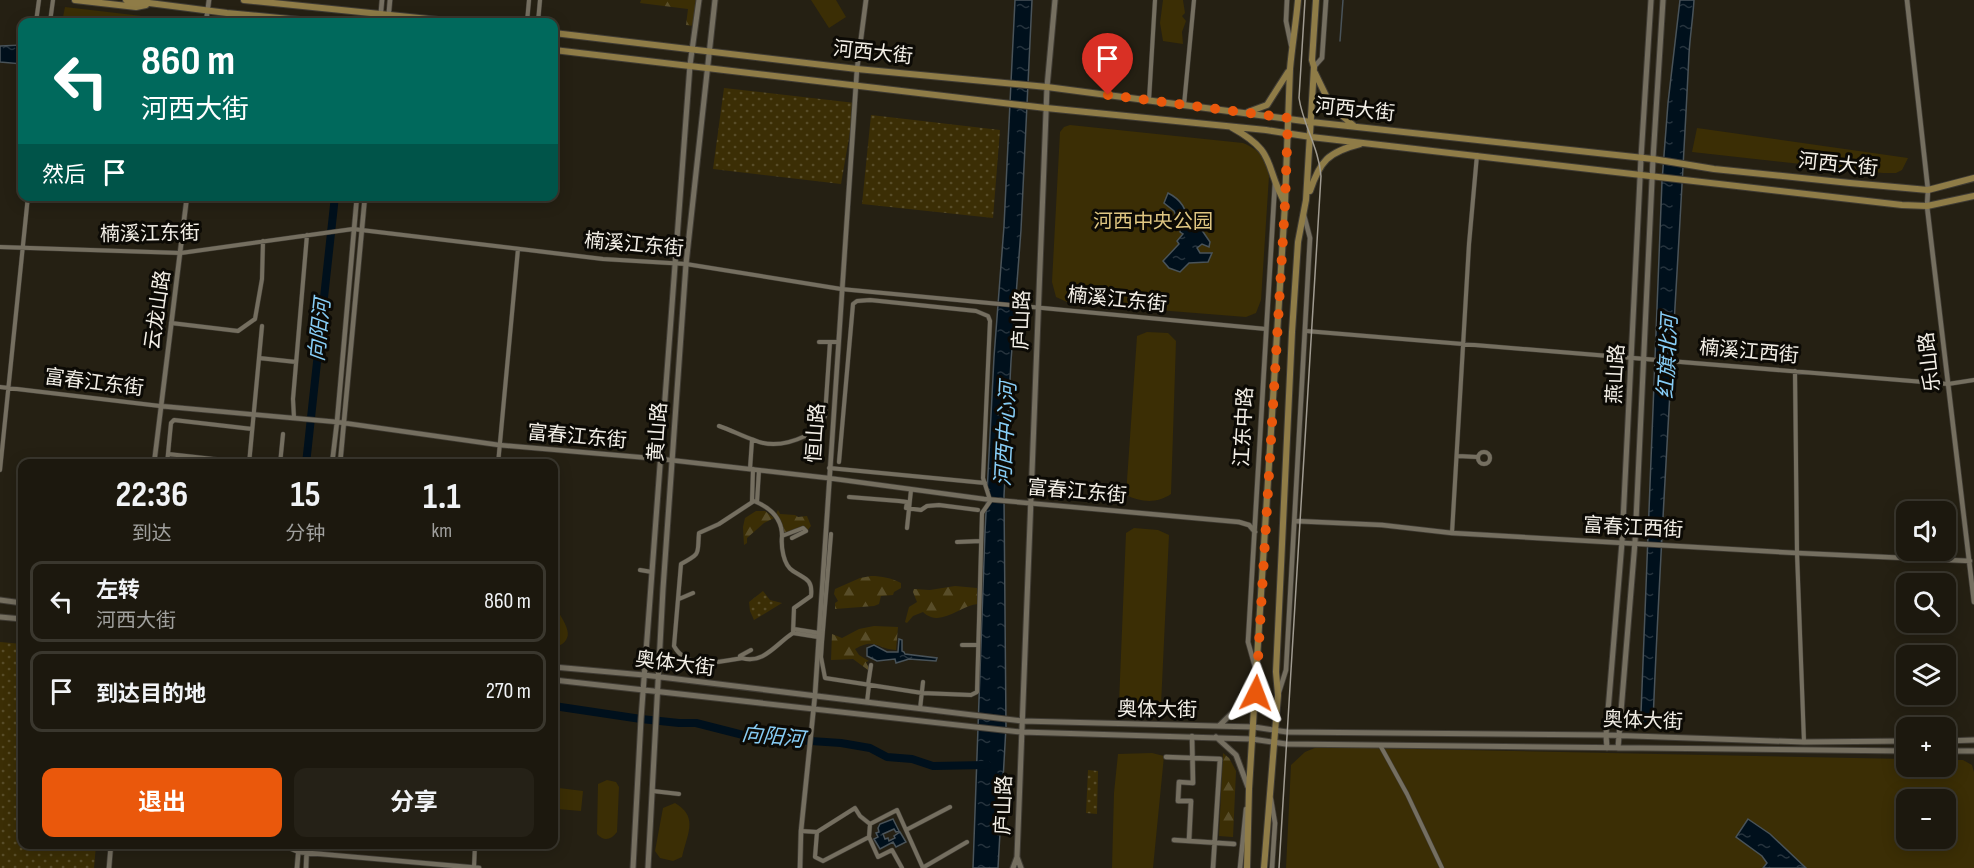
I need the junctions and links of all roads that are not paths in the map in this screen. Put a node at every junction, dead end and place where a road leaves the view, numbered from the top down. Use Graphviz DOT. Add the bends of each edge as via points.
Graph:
graph roads {
  1 [pos="39,0"];
  2 [pos="53,0"];
  3 [pos="75,0"];
  4 [pos="126,0"];
  5 [pos="209,0"];
  6 [pos="244,0"];
  7 [pos="382,0"];
  8 [pos="390,0"];
  9 [pos="529,0"];
  10 [pos="540,0"];
  11 [pos="699,0"];
  12 [pos="715,0"];
  13 [pos="866,0"];
  14 [pos="1055,0"];
  15 [pos="1155,0"];
  16 [pos="1194,0"];
  17 [pos="1287,0"];
  18 [pos="1298,0"];
  19 [pos="1316,0"];
  20 [pos="1326,0"];
  21 [pos="1651,0"];
  22 [pos="1663,0"];
  23 [pos="1907,0"];
  24 [pos="154,4"];
  25 [pos="207,11"];
  26 [pos="386,17"];
  27 [pos="37,18"];
  28 [pos="51,18"];
  29 [pos="206,18"];
  30 [pos="280,18"];
  31 [pos="527,18"];
  32 [pos="538,18"];
  33 [pos="558,33"];
  34 [pos="1291,49"];
  35 [pos="558,50"];
  36 [pos="692,50"];
  37 [pos="708,52"];
  38 [pos="690,65"];
  39 [pos="707,67"];
  40 [pos="857,69"];
  41 [pos="1290,69"];
  42 [pos="1314,69"];
  43 [pos="856,85"];
  44 [pos="1047,87"];
  45 [pos="1149,100"];
  46 [pos="1184,105"];
  47 [pos="1046,108"];
  48 [pos="1245,112"];
  49 [pos="1288,118"];
  50 [pos="1311,122"];
  51 [pos="1227,126"];
  52 [pos="1355,127"];
  53 [pos="1288,133"];
  54 [pos="1311,137"];
  55 [pos="1365,143"];
  56 [pos="1477,155"];
  57 [pos="1641,158"];
  58 [pos="1653,159"];
  59 [pos="1640,174"];
  60 [pos="1653,176"];
  61 [pos="1974,178"];
  62 [pos="1275,179"];
  63 [pos="1928,190"];
  64 [pos="1974,195"];
  65 [pos="1306,200"];
  66 [pos="28,201"];
  67 [pos="186,201"];
  68 [pos="356,201"];
  69 [pos="364,201"];
  70 [pos="1285,204"];
  71 [pos="1927,206"];
  72 [pos="1304,215"];
  73 [pos="353,229"];
  74 [pos="361,230"];
  75 [pos="307,235"];
  76 [pos="263,241"];
  77 [pos="0,247"];
  78 [pos="23,248"];
  79 [pos="518,249"];
  80 [pos="181,253"];
  81 [pos="676,264"];
  82 [pos="686,264"];
  83 [pos="841,288"];
  84 [pos="1038,308"];
  85 [pos="171,323"];
  86 [pos="262,326"];
  87 [pos="1266,329"];
  88 [pos="1306,330"];
  89 [pos="819,342"];
  90 [pos="830,342"];
  91 [pos="838,342"];
  92 [pos="1463,343"];
  93 [pos="259,357"];
  94 [pos="1633,357"];
  95 [pos="1645,358"];
  96 [pos="296,362"];
  97 [pos="1795,371"];
  98 [pos="1974,380"];
  99 [pos="1948,384"];
  100 [pos="0,387"];
  101 [pos="10,388"];
  102 [pos="160,405"];
  103 [pos="253,414"];
  104 [pos="294,418"];
  105 [pos="337,422"];
  106 [pos="345,423"];
  107 [pos="719,426"];
  108 [pos="252,429"];
  109 [pos="283,434"];
  110 [pos="752,440"];
  111 [pos="500,445"];
  112 [pos="168,454"];
  113 [pos="1458,456"];
  114 [pos="200,457"];
  115 [pos="1477,457"];
  116 [pos="155,459"];
  117 [pos="168,459"];
  118 [pos="216,459"];
  119 [pos="249,459"];
  120 [pos="280,459"];
  121 [pos="333,459"];
  122 [pos="341,459"];
  123 [pos="499,459"];
  124 [pos="661,459"];
  125 [pos="671,460"];
  126 [pos="839,462"];
  127 [pos="829,468"];
  128 [pos="751,469"];
  129 [pos="0,470"];
  130 [pos="759,470"];
  131 [pos="828,478"];
  132 [pos="986,483"];
  133 [pos="910,490"];
  134 [pos="849,497"];
  135 [pos="988,500"];
  136 [pos="754,502"];
  137 [pos="1030,503"];
  138 [pos="909,508"];
  139 [pos="978,510"];
  140 [pos="1295,521"];
  141 [pos="907,528"];
  142 [pos="1255,532"];
  143 [pos="1452,533"];
  144 [pos="831,534"];
  145 [pos="782,536"];
  146 [pos="792,538"];
  147 [pos="981,541"];
  148 [pos="957,542"];
  149 [pos="1622,542"];
  150 [pos="1635,542"];
  151 [pos="1797,553"];
  152 [pos="1972,560"];
  153 [pos="640,570"];
  154 [pos="652,572"];
  155 [pos="693,593"];
  156 [pos="0,600"];
  157 [pos="678,600"];
  158 [pos="18,602"];
  159 [pos="1974,602"];
  160 [pos="0,617"];
  161 [pos="18,619"];
  162 [pos="794,631"];
  163 [pos="819,635"];
  164 [pos="962,645"];
  165 [pos="978,645"];
  166 [pos="751,650"];
  167 [pos="742,658"];
  168 [pos="871,665"];
  169 [pos="558,667"];
  170 [pos="644,675"];
  171 [pos="1257,675"];
  172 [pos="659,678"];
  173 [pos="558,680"];
  174 [pos="923,682"];
  175 [pos="869,685"];
  176 [pos="643,688"];
  177 [pos="658,691"];
  178 [pos="922,693"];
  179 [pos="1278,695"];
  180 [pos="815,696"];
  181 [pos="867,702"];
  182 [pos="814,709"];
  183 [pos="920,709"];
  184 [pos="1022,721"];
  185 [pos="1219,726"];
  186 [pos="1254,727"];
  187 [pos="1276,729"];
  188 [pos="1021,732"];
  189 [pos="1606,735"];
  190 [pos="1192,736"];
  191 [pos="1619,736"];
  192 [pos="1216,737"];
  193 [pos="1252,739"];
  194 [pos="1974,740"];
  195 [pos="1896,741"];
  196 [pos="1956,741"];
  197 [pos="1275,742"];
  198 [pos="1804,742"];
  199 [pos="1380,745"];
  200 [pos="1607,748"];
  201 [pos="1618,748"];
  202 [pos="1896,751"];
  203 [pos="1956,751"];
  204 [pos="1974,752"];
  205 [pos="1166,757"];
  206 [pos="1193,758"];
  207 [pos="1270,788"];
  208 [pos="1249,789"];
  209 [pos="653,791"];
  210 [pos="679,794"];
  211 [pos="950,807"];
  212 [pos="870,824"];
  213 [pos="906,830"];
  214 [pos="801,831"];
  215 [pos="817,832"];
  216 [pos="869,837"];
  217 [pos="1174,840"];
  218 [pos="1189,841"];
  219 [pos="967,842"];
  220 [pos="1215,842"];
  221 [pos="1234,844"];
  222 [pos="110,849"];
  223 [pos="291,849"];
  224 [pos="298,849"];
  225 [pos="306,849"];
  226 [pos="475,849"];
  227 [pos="298,852"];
  228 [pos="306,852"];
  229 [pos="1017,857"];
  230 [pos="108,868"];
  231 [pos="297,868"];
  232 [pos="306,868"];
  233 [pos="474,868"];
  234 [pos="479,868"];
  235 [pos="633,868"];
  236 [pos="648,868"];
  237 [pos="800,868"];
  238 [pos="902,868"];
  239 [pos="924,868"];
  240 [pos="1013,868"];
  241 [pos="1021,868"];
  242 [pos="1213,868"];
  243 [pos="1240,868"];
  244 [pos="1247,868"];
  245 [pos="1264,868"];
  246 [pos="1272,868"];
  247 [pos="1442,868"];
  1 -- 27 [label="street"];
  2 -- 28 [label="street"];
  3 -- 24 [label="main road" via="136,7"];
  4 -- 24 [label="main road"];
  5 -- 25 [label="street"];
  6 -- 26 [label="main road"];
  7 -- 26 [label="street"];
  8 -- 26 [label="street"];
  9 -- 31 [label="street"];
  10 -- 32 [label="street"];
  11 -- 36 [label="main road, 黄山路"];
  12 -- 37 [label="main road, 黄山路"];
  13 -- 40 [label="street, 恒山路"];
  14 -- 44 [label="main road, 庐山路"];
  15 -- 45 [label="street"];
  16 -- 46 [label="street"];
  17 -- 34 [label="street, 江东中路"];
  18 -- 34 [label="main road, 江东中路"];
  19 -- 42 [label="main road"];
  20 -- 42 [label="street" via="1322,58"];
  21 -- 57 [label="main road, 燕山路"];
  22 -- 58 [label="main road, 燕山路"];
  23 -- 63 [label="street, 乐山路"];
  24 -- 25 [label="main road"];
  25 -- 29 [label="street"];
  25 -- 30 [label="main road"];
  33 -- 36 [label="main road, 河西大街"];
  34 -- 41 [label="main road, 江东中路"];
  35 -- 38 [label="main road, 河西大街"];
  36 -- 37 [label="main road, 河西大街"];
  36 -- 38 [label="main road, 黄山路"];
  37 -- 39 [label="main road, 黄山路"];
  37 -- 40 [label="main road, 河西大街"];
  38 -- 39 [label="main road, 河西大街"];
  38 -- 81 [label="main road, 黄山路"];
  39 -- 43 [label="main road, 河西大街"];
  39 -- 82 [label="main road, 黄山路"];
  40 -- 43 [label="street, 恒山路"];
  40 -- 44 [label="main road, 河西大街"];
  41 -- 48 [label="main road" via="1267,105"];
  41 -- 49 [label="main road, 江东中路"];
  42 -- 50 [label="main road"];
  42 -- 52 [label="main road" via="1330,106"];
  43 -- 47 [label="main road, 河西大街"];
  43 -- 83 [label="street, 恒山路"];
  44 -- 45 [label="main road, 河西大街"];
  44 -- 47 [label="main road, 庐山路"];
  45 -- 46 [label="main road, 河西大街"];
  46 -- 48 [label="main road, 河西大街"];
  47 -- 51 [label="main road, 河西大街"];
  47 -- 84 [label="main road, 庐山路"];
  48 -- 49 [label="main road, 河西大街"];
  49 -- 50 [label="main road, 河西大街"];
  49 -- 53 [label="main road, 江东中路"];
  50 -- 52 [label="main road, 河西大街"];
  50 -- 54 [label="main road"];
  51 -- 53 [label="main road, 河西大街"];
  51 -- 62 [label="main road" via="1262,148"];
  52 -- 57 [label="main road, 河西大街"];
  53 -- 54 [label="main road, 河西大街"];
  53 -- 70 [label="main road, 江东中路"];
  54 -- 55 [label="main road, 河西大街"];
  54 -- 65 [label="main road"];
  55 -- 56 [label="main road, 河西大街"];
  55 -- 65 [label="main road" via="1327,157"];
  56 -- 59 [label="main road, 河西大街"];
  56 -- 92 [label="street"];
  57 -- 58 [label="main road, 河西大街"];
  57 -- 59 [label="main road, 燕山路"];
  58 -- 60 [label="main road, 燕山路"];
  58 -- 63 [label="main road, 河西大街" via="1714,169"];
  59 -- 60 [label="main road, 河西大街"];
  59 -- 94 [label="main road, 燕山路"];
  60 -- 71 [label="main road, 河西大街"];
  60 -- 95 [label="main road, 燕山路"];
  61 -- 63 [label="main road, 河西大街"];
  62 -- 70 [label="main road"];
  62 -- 87 [label="street, 江东中路"];
  63 -- 71 [label="street, 乐山路"];
  64 -- 71 [label="main road, 河西大街"];
  65 -- 72 [label="main road"];
  66 -- 78 [label="street"];
  67 -- 80 [label="street, 云龙山路"];
  68 -- 73 [label="street"];
  69 -- 74 [label="street"];
  70 -- 171 [label="main road, 江东中路"];
  71 -- 99 [label="street, 乐山路"];
  72 -- 88 [label="street" via="1310,238"];
  72 -- 179 [label="main road" via="1298,242 1292,332"];
  73 -- 74 [label="street, 楠溪江东街"];
  73 -- 75 [label="street, 楠溪江东街"];
  73 -- 105 [label="street"];
  74 -- 79 [label="street, 楠溪江东街"];
  74 -- 106 [label="street"];
  75 -- 76 [label="street, 楠溪江东街"];
  75 -- 96 [label="street"];
  76 -- 80 [label="street, 楠溪江东街"];
  76 -- 85 [label="street" via="255,319 238,331"];
  77 -- 78 [label="street, 楠溪江东街"];
  78 -- 80 [label="street, 楠溪江东街"];
  78 -- 101 [label="street"];
  79 -- 81 [label="street, 楠溪江东街"];
  79 -- 111 [label="street"];
  80 -- 85 [label="street, 云龙山路"];
  81 -- 82 [label="street, 楠溪江东街"];
  81 -- 124 [label="main road, 黄山路"];
  82 -- 83 [label="street, 楠溪江东街"];
  82 -- 125 [label="main road, 黄山路"];
  83 -- 84 [label="street, 楠溪江东街"];
  83 -- 91 [label="street, 恒山路"];
  84 -- 87 [label="street, 楠溪江东街"];
  84 -- 137 [label="main road, 庐山路"];
  85 -- 102 [label="street, 云龙山路"];
  86 -- 93 [label="street"];
  87 -- 142 [label="street, 江东中路"];
  88 -- 92 [label="street, 楠溪江西街"];
  88 -- 140 [label="street"];
  89 -- 90 [label="street"];
  90 -- 91 [label="street"];
  90 -- 110 [label="street" via="825,416 820,427 786,444"];
  91 -- 127 [label="street, 恒山路"];
  92 -- 94 [label="street, 楠溪江西街"];
  92 -- 113 [label="street"];
  93 -- 96 [label="street"];
  93 -- 103 [label="street"];
  94 -- 95 [label="street, 楠溪江西街"];
  94 -- 149 [label="main road, 燕山路"];
  95 -- 97 [label="street, 楠溪江西街"];
  95 -- 150 [label="main road, 燕山路"];
  96 -- 104 [label="street"];
  97 -- 99 [label="street, 楠溪江西街"];
  97 -- 151 [label="street"];
  98 -- 99 [label="street, 楠溪江西街"];
  99 -- 152 [label="street, 乐山路"];
  100 -- 101 [label="street, 富春江东街"];
  101 -- 102 [label="street, 富春江东街"];
  101 -- 129 [label="street"];
  102 -- 103 [label="street, 富春江东街"];
  102 -- 116 [label="street, 云龙山路"];
  103 -- 104 [label="street, 富春江东街"];
  103 -- 108 [label="street"];
  104 -- 105 [label="street, 富春江东街"];
  105 -- 106 [label="street, 富春江东街"];
  105 -- 121 [label="street"];
  106 -- 111 [label="street, 富春江东街"];
  106 -- 122 [label="street"];
  107 -- 110 [label="street"];
  108 -- 112 [label="street" via="174,420"];
  108 -- 119 [label="street"];
  109 -- 120 [label="street"];
  110 -- 128 [label="street"];
  111 -- 123 [label="street"];
  111 -- 124 [label="street, 富春江东街"];
  112 -- 114 [label="street"];
  112 -- 117 [label="street"];
  113 -- 115 [label="street"];
  113 -- 143 [label="street"];
  114 -- 118 [label="street"];
  124 -- 125 [label="street, 富春江东街"];
  124 -- 154 [label="main road, 黄山路"];
  125 -- 128 [label="street, 富春江东街"];
  125 -- 172 [label="main road, 黄山路"];
  126 -- 132 [label="street" via="854,304 870,300 976,311 990,321 983,478"];
  127 -- 131 [label="street, 恒山路"];
  127 -- 132 [label="street"];
  128 -- 130 [label="street, 富春江东街"];
  128 -- 136 [label="street"];
  130 -- 131 [label="street, 富春江东街"];
  130 -- 136 [label="street"];
  131 -- 133 [label="street, 富春江东街"];
  131 -- 163 [label="street, 恒山路"];
  132 -- 135 [label="street"];
  133 -- 135 [label="street, 富春江东街"];
  133 -- 138 [label="street"];
  134 -- 138 [label="street" via="907,502"];
  135 -- 137 [label="street, 富春江东街"];
  135 -- 147 [label="street" via="982,513"];
  136 -- 145 [label="street" via="776,516"];
  136 -- 157 [label="street" via="699,533 698,551 681,564"];
  137 -- 142 [label="street, 富春江东街" via="1239,522"];
  137 -- 184 [label="main road, 庐山路"];
  138 -- 139 [label="street" via="921,510 939,505"];
  138 -- 141 [label="street"];
  140 -- 143 [label="street, 富春江西街"];
  140 -- 179 [label="street" via="1286,670"];
  142 -- 171 [label="street, 江东中路" via="1248,642"];
  143 -- 149 [label="street, 富春江西街"];
  144 -- 175 [label="street" via="821,657 825,678"];
  145 -- 146 [label="street" via="803,528 806,531"];
  145 -- 162 [label="street" via="780,548 789,567 808,579 812,588 811,596 794,608"];
  147 -- 148 [label="street"];
  147 -- 165 [label="street"];
  149 -- 150 [label="street, 富春江西街"];
  149 -- 189 [label="main road, 燕山路"];
  150 -- 151 [label="street, 富春江西街"];
  150 -- 191 [label="main road, 燕山路"];
  151 -- 152 [label="street, 富春江西街"];
  151 -- 198 [label="street"];
  152 -- 159 [label="street, 乐山路"];
  153 -- 154 [label="street"];
  154 -- 170 [label="main road, 黄山路"];
  155 -- 157 [label="street"];
  156 -- 158 [label="main road"];
  157 -- 167 [label="street" via="674,646 678,654 703,662"];
  160 -- 161 [label="main road"];
  162 -- 163 [label="street"];
  162 -- 167 [label="street" via="756,660"];
  163 -- 180 [label="street, 恒山路"];
  164 -- 165 [label="street"];
  165 -- 178 [label="street" via="977,692"];
  166 -- 167 [label="street"];
  168 -- 175 [label="street"];
  169 -- 170 [label="main road, 奥体大街"];
  170 -- 172 [label="main road, 奥体大街"];
  170 -- 176 [label="main road, 黄山路"];
  171 -- 185 [label="main road" via="1239,706"];
  171 -- 186 [label="main road, 江东中路"];
  172 -- 177 [label="main road, 黄山路"];
  172 -- 180 [label="main road, 奥体大街"];
  173 -- 176 [label="main road, 奥体大街"];
  174 -- 178 [label="street"];
  175 -- 178 [label="street"];
  175 -- 181 [label="street"];
  176 -- 177 [label="main road, 奥体大街"];
  176 -- 235 [label="main road, 黄山路"];
  177 -- 182 [label="main road, 奥体大街"];
  177 -- 209 [label="main road, 黄山路"];
  178 -- 183 [label="street"];
  179 -- 187 [label="main road"];
  180 -- 181 [label="main road, 奥体大街"];
  180 -- 182 [label="street, 恒山路"];
  181 -- 183 [label="main road, 奥体大街"];
  182 -- 188 [label="main road, 奥体大街"];
  182 -- 214 [label="street, 恒山路"];
  183 -- 184 [label="main road, 奥体大街"];
  184 -- 185 [label="main road, 奥体大街"];
  184 -- 188 [label="main road, 庐山路"];
  185 -- 186 [label="main road, 奥体大街"];
  186 -- 187 [label="main road, 奥体大街"];
  186 -- 193 [label="main road, 江东中路"];
  187 -- 189 [label="main road, 奥体大街"];
  187 -- 197 [label="main road"];
  188 -- 190 [label="main road, 奥体大街"];
  188 -- 229 [label="main road, 庐山路"];
  189 -- 191 [label="main road, 奥体大街"];
  189 -- 200 [label="main road, 燕山路"];
  190 -- 192 [label="main road, 奥体大街"];
  190 -- 206 [label="street"];
  191 -- 198 [label="main road, 奥体大街"];
  191 -- 201 [label="main road, 燕山路"];
  192 -- 193 [label="main road, 奥体大街"];
  192 -- 208 [label="main road" via="1236,755"];
  193 -- 197 [label="main road, 奥体大街"];
  193 -- 208 [label="main road, 江东中路"];
  194 -- 196 [label="main road"];
  195 -- 198 [label="main road, 奥体大街"];
  197 -- 199 [label="main road, 奥体大街"];
  197 -- 207 [label="main road"];
  199 -- 200 [label="main road, 奥体大街"];
  199 -- 247 [label="street"];
  200 -- 201 [label="main road, 奥体大街"];
  201 -- 202 [label="main road, 奥体大街"];
  203 -- 204 [label="main road"];
  205 -- 206 [label="street"];
  206 -- 218 [label="street" via="1193,783 1179,782 1178,801 1191,801"];
  206 -- 220 [label="street" via="1220,759"];
  207 -- 245 [label="main road"];
  207 -- 246 [label="street" via="1275,823"];
  208 -- 243 [label="street, 江东中路"];
  208 -- 244 [label="main road, 江东中路"];
  209 -- 210 [label="street"];
  209 -- 236 [label="main road, 黄山路"];
  211 -- 213 [label="street"];
  212 -- 213 [label="street" via="897,810"];
  212 -- 215 [label="street" via="855,808"];
  212 -- 216 [label="street"];
  213 -- 239 [label="street"];
  214 -- 215 [label="street"];
  214 -- 237 [label="street, 恒山路"];
  215 -- 216 [label="street" via="815,857 823,861"];
  216 -- 238 [label="street" via="878,857 892,850"];
  217 -- 218 [label="street"];
  218 -- 220 [label="street"];
  219 -- 239 [label="street"];
  220 -- 221 [label="street"];
  220 -- 242 [label="street"];
  222 -- 230 [label="street"];
  223 -- 227 [label="street"];
  224 -- 227 [label="street"];
  225 -- 228 [label="street"];
  226 -- 233 [label="street"];
  227 -- 228 [label="street"];
  227 -- 231 [label="street"];
  228 -- 232 [label="street"];
  228 -- 233 [label="street"];
  229 -- 240 [label="main road, 庐山路"];
  229 -- 241 [label="main road, 庐山路"];
  233 -- 234 [label="street"];
}
